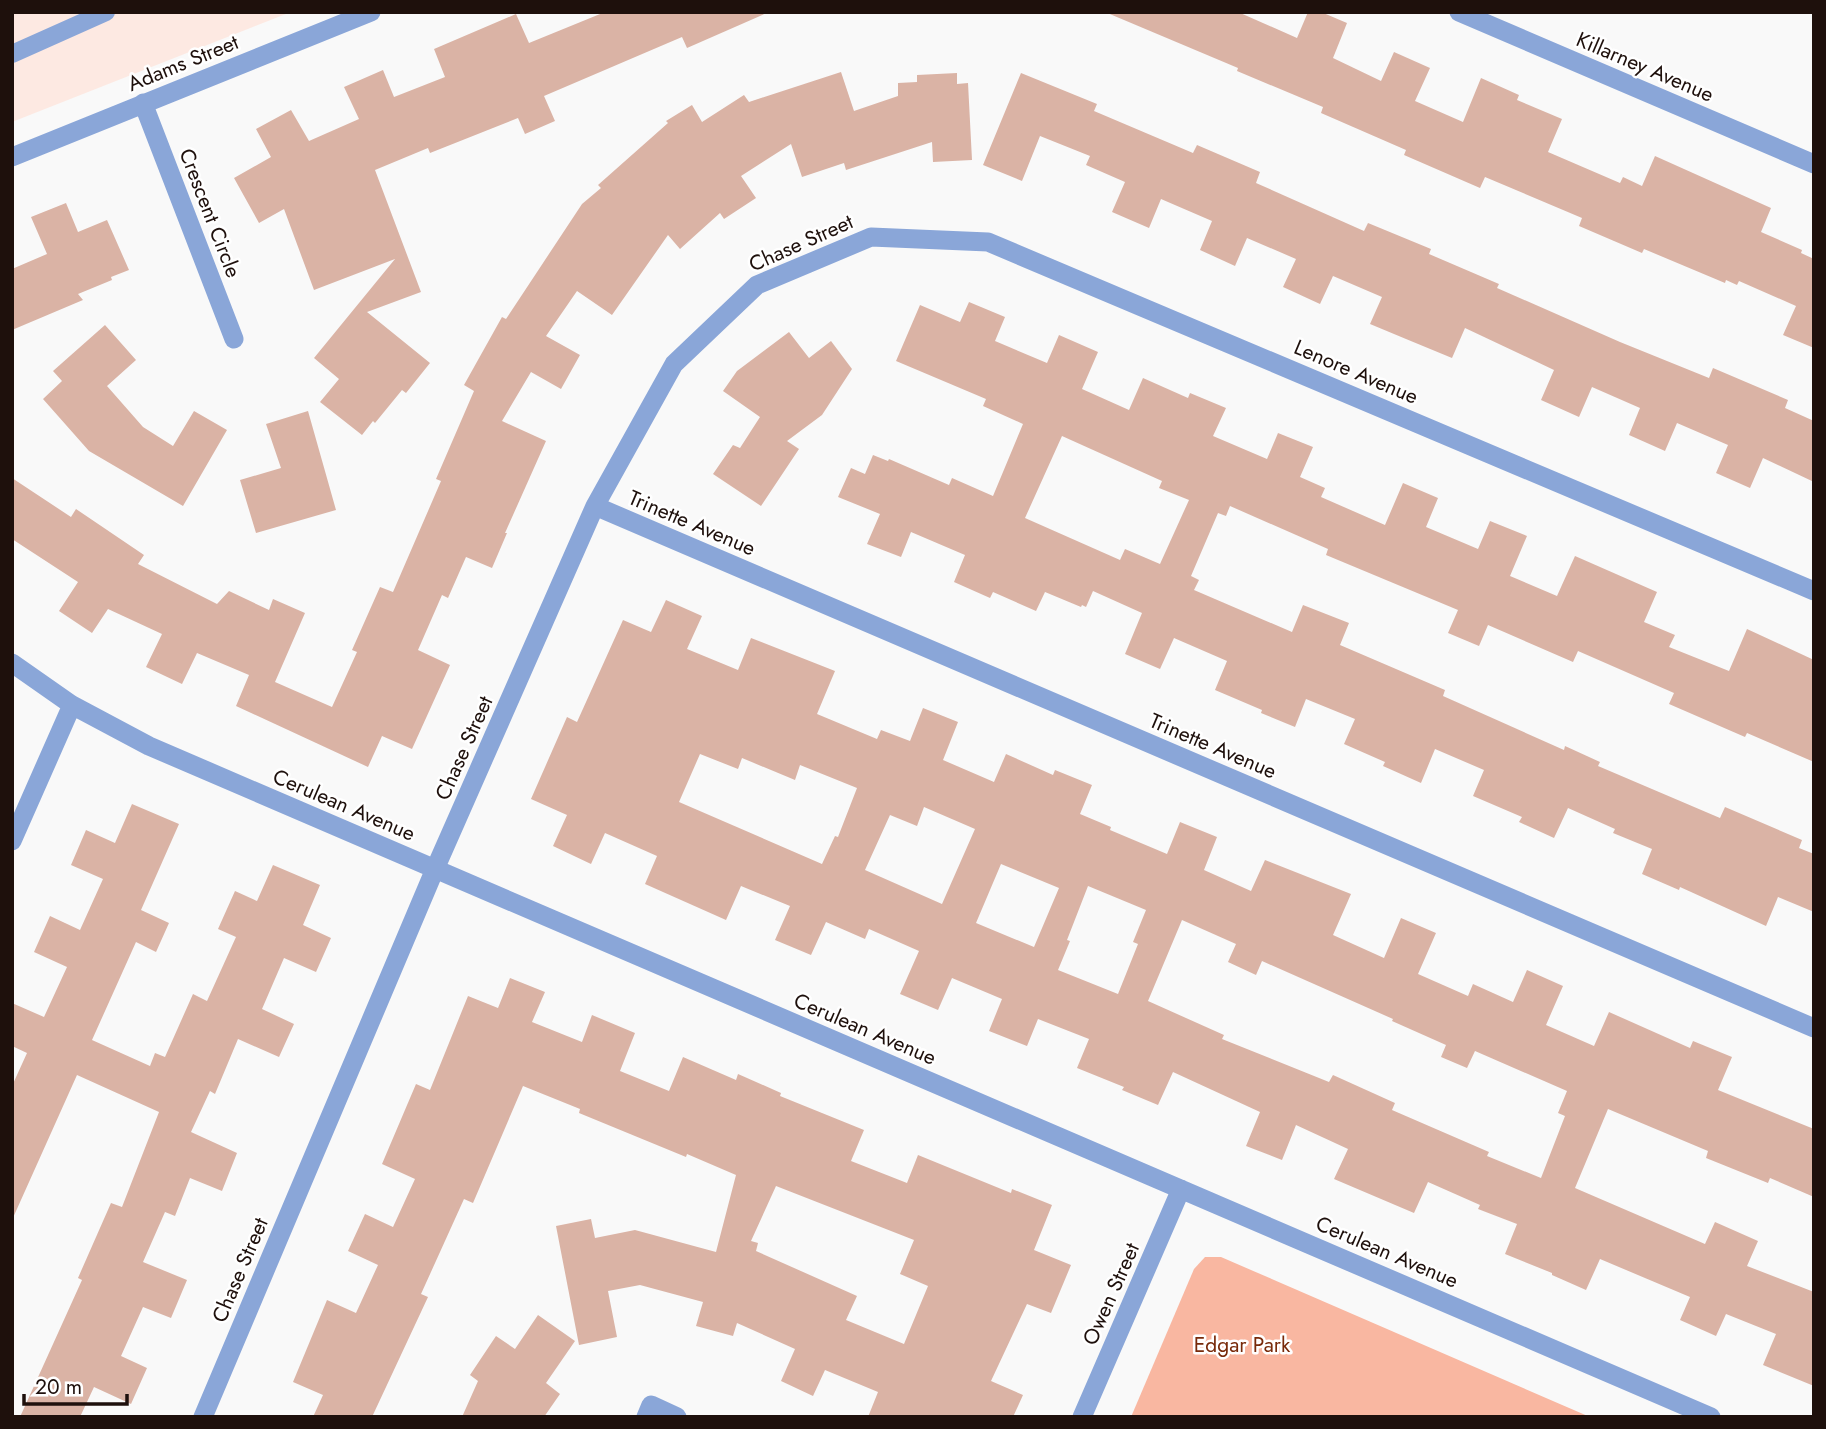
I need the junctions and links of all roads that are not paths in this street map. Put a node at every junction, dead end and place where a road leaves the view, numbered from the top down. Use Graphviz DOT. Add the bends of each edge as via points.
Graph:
graph roads {
  1 [pos="106,12"];
  2 [pos="371,12"];
  3 [pos="1459,12"];
  4 [pos="12,54"];
  5 [pos="143,103"];
  6 [pos="12,157"];
  7 [pos="1814,164"];
  8 [pos="871,237"];
  9 [pos="234,339"];
  10 [pos="595,506"];
  11 [pos="1814,591"];
  12 [pos="12,663"];
  13 [pos="72,705"];
  14 [pos="12,841"];
  15 [pos="435,869"];
  16 [pos="1814,1028"];
  17 [pos="1181,1189"];
  18 [pos="648,1411"];
  19 [pos="1688,1412"];
  20 [pos="202,1417"];
  21 [pos="677,1417"];
  22 [pos="1082,1417"];
  23 [pos="1711,1417"];
  1 -- 4 [label="lane"];
  2 -- 5 [label="street, Adams Street"];
  3 -- 7 [label="street, Killarney Avenue"];
  5 -- 6 [label="street, Adams Street"];
  5 -- 9 [label="street, Crescent Circle"];
  8 -- 10 [label="street, Chase Street" via="757,285 674,364"];
  8 -- 11 [label="street, Lenore Avenue" via="988,242"];
  10 -- 15 [label="street, Chase Street"];
  10 -- 16 [label="street, Trinette Avenue"];
  12 -- 13 [label="street, Cerulean Avenue"];
  13 -- 14 [label="street"];
  13 -- 15 [label="street, Cerulean Avenue" via="149,746"];
  15 -- 17 [label="street, Cerulean Avenue"];
  15 -- 20 [label="street, Chase Street"];
  17 -- 19 [label="street, Cerulean Avenue"];
  17 -- 22 [label="street, Owen Street"];
  18 -- 21 [label="street"];
  19 -- 23 [label="street, Cerulean Avenue"];
}
